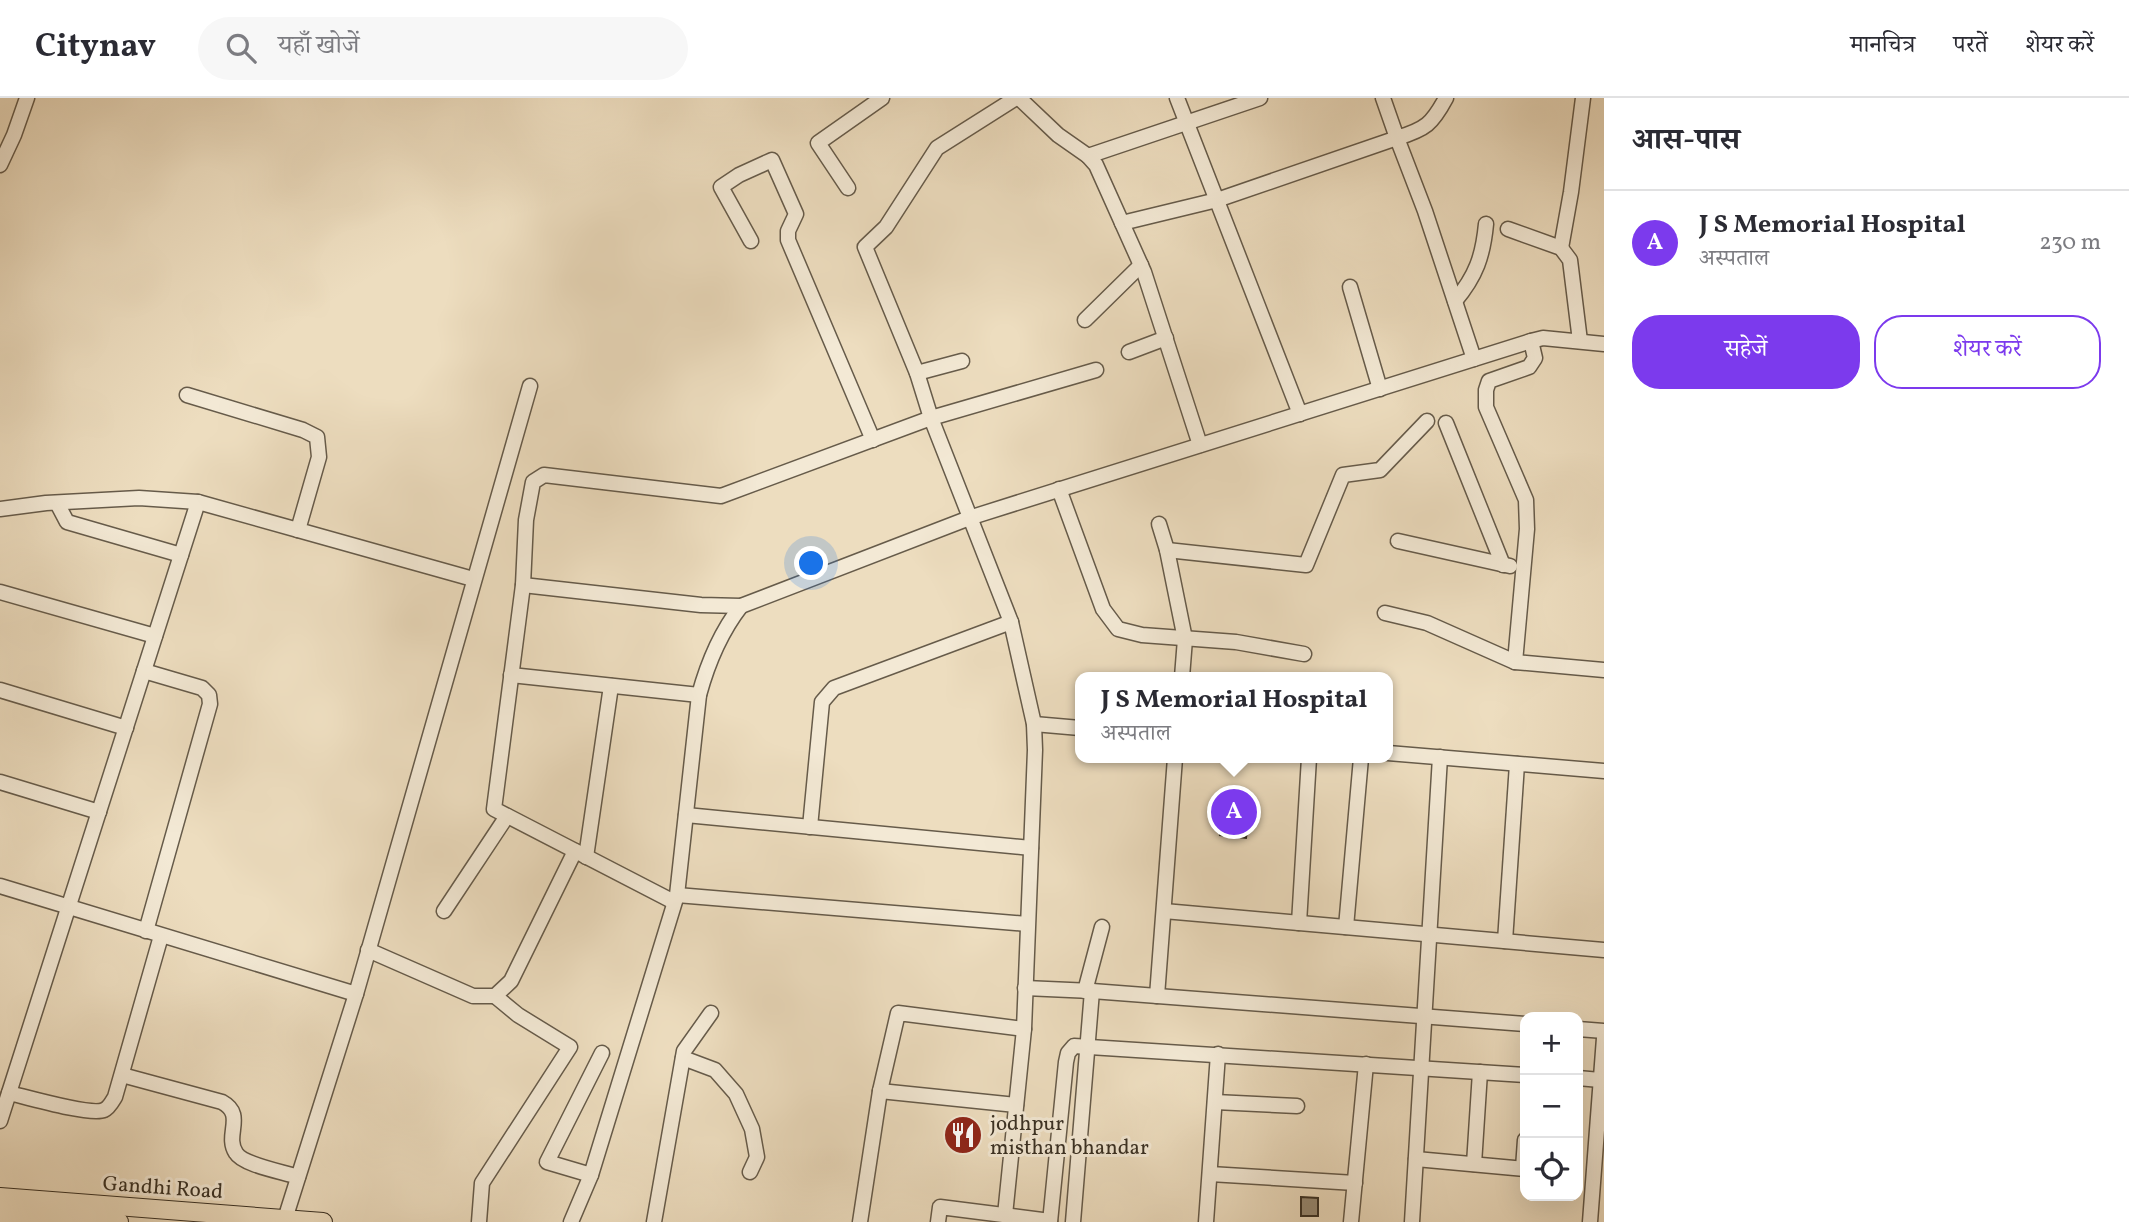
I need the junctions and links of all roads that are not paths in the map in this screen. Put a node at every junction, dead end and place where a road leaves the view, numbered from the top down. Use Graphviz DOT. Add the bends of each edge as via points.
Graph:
graph roads {
  1 [pos="27,98"];
  2 [pos="881,98"];
  3 [pos="1017,98"];
  4 [pos="1177,98"];
  5 [pos="1259,98"];
  6 [pos="1383,98"];
  7 [pos="1446,98"];
  8 [pos="1583,98"];
  9 [pos="1187,122"];
  10 [pos="1397,138"];
  11 [pos="1088,156"];
  12 [pos="0,165"];
  13 [pos="848,188"];
  14 [pos="1217,200"];
  15 [pos="1122,223"];
  16 [pos="1486,224"];
  17 [pos="1508,229"];
  18 [pos="751,241"];
  19 [pos="1561,247"];
  20 [pos="1141,265"];
  21 [pos="1350,287"];
  22 [pos="1455,301"];
  23 [pos="1086,320"];
  24 [pos="1166,338"];
  25 [pos="1531,341"];
  26 [pos="1580,341"];
  27 [pos="1604,344"];
  28 [pos="1129,352"];
  29 [pos="1474,359"];
  30 [pos="962,361"];
  31 [pos="1096,370"];
  32 [pos="917,373"];
  33 [pos="530,386"];
  34 [pos="1380,388"];
  35 [pos="187,395"];
  36 [pos="1300,414"];
  37 [pos="931,418"];
  38 [pos="1427,421"];
  39 [pos="1446,423"];
  40 [pos="873,440"];
  41 [pos="1200,445"];
  42 [pos="1059,489"];
  43 [pos="198,502"];
  44 [pos="57,503"];
  45 [pos="0,509"];
  46 [pos="972,517"];
  47 [pos="1159,524"];
  48 [pos="298,530"];
  49 [pos="1398,541"];
  50 [pos="1167,551"];
  51 [pos="181,555"];
  52 [pos="1503,565"];
  53 [pos="1522,569"];
  54 [pos="473,579"];
  55 [pos="523,585"];
  56 [pos="0,592"];
  57 [pos="741,606"];
  58 [pos="1385,613"];
  59 [pos="1011,622"];
  60 [pos="155,636"];
  61 [pos="1185,639"];
  62 [pos="1304,654"];
  63 [pos="1515,662"];
  64 [pos="1604,670"];
  65 [pos="144,671"];
  66 [pos="1182,672"];
  67 [pos="511,675"];
  68 [pos="611,685"];
  69 [pos="0,690"];
  70 [pos="699,695"];
  71 [pos="1034,724"];
  72 [pos="126,728"];
  73 [pos="1075,728"];
  74 [pos="1393,753"];
  75 [pos="1440,757"];
  76 [pos="1175,763"];
  77 [pos="1309,763"];
  78 [pos="1361,763"];
  79 [pos="1517,764"];
  80 [pos="1604,771"];
  81 [pos="0,782"];
  82 [pos="99,812"];
  83 [pos="686,815"];
  84 [pos="507,816"];
  85 [pos="810,827"];
  86 [pos="1031,848"];
  87 [pos="581,854"];
  88 [pos="0,886"];
  89 [pos="675,898"];
  90 [pos="69,908"];
  91 [pos="444,911"];
  92 [pos="1164,911"];
  93 [pos="1299,923"];
  94 [pos="1027,924"];
  95 [pos="1102,927"];
  96 [pos="1346,927"];
  97 [pos="146,931"];
  98 [pos="1430,934"];
  99 [pos="161,936"];
  100 [pos="1505,941"];
  101 [pos="368,950"];
  102 [pos="1604,950"];
  103 [pos="1025,988"];
  104 [pos="1088,991"];
  105 [pos="356,995"];
  106 [pos="495,996"];
  107 [pos="1157,996"];
  108 [pos="711,1013"];
  109 [pos="1425,1017"];
  110 [pos="1520,1024"];
  111 [pos="1024,1029"];
  112 [pos="1583,1029"];
  113 [pos="1604,1031"];
  114 [pos="1604,1038"];
  115 [pos="1087,1045"];
  116 [pos="602,1053"];
  117 [pos="1218,1054"];
  118 [pos="683,1058"];
  119 [pos="1366,1064"];
  120 [pos="1422,1068"];
  121 [pos="1480,1072"];
  122 [pos="1520,1074"];
  123 [pos="122,1075"];
  124 [pos="1583,1078"];
  125 [pos="1600,1080"];
  126 [pos="880,1091"];
  127 [pos="9,1093"];
  128 [pos="1215,1102"];
  129 [pos="1016,1105"];
  130 [pos="1297,1106"];
  131 [pos="1601,1115"];
  132 [pos="0,1121"];
  133 [pos="1416,1159"];
  134 [pos="1474,1164"];
  135 [pos="1520,1168"];
  136 [pos="750,1172"];
  137 [pos="1210,1174"];
  138 [pos="1585,1174"];
  139 [pos="591,1175"];
  140 [pos="298,1177"];
  141 [pos="1355,1182"];
  142 [pos="0,1197"];
  143 [pos="0,1214"];
  144 [pos="1005,1215"];
  145 [pos="285,1219"];
  146 [pos="119,1222"];
  147 [pos="323,1222"];
  148 [pos="479,1222"];
  149 [pos="571,1222"];
  150 [pos="654,1222"];
  151 [pos="860,1222"];
  152 [pos="938,1222"];
  153 [pos="1050,1222"];
  154 [pos="1073,1222"];
  155 [pos="1206,1222"];
  156 [pos="1351,1222"];
  157 [pos="1412,1222"];
  158 [pos="1590,1222"];
  1 -- 12 [label="street"];
  2 -- 13 [label="street" via="818,143"];
  3 -- 11 [label="street"];
  3 -- 32 [label="street" via="937,148 886,227 865,247"];
  4 -- 9 [label="street"];
  5 -- 9 [label="street"];
  6 -- 10 [label="street"];
  7 -- 10 [label="street" via="1421,130"];
  8 -- 19 [label="street"];
  9 -- 11 [label="street"];
  9 -- 14 [label="street"];
  10 -- 14 [label="street"];
  10 -- 22 [label="street"];
  11 -- 15 [label="street"];
  14 -- 15 [label="street"];
  14 -- 36 [label="street"];
  15 -- 20 [label="street"];
  16 -- 22 [label="street" via="1471,282"];
  17 -- 19 [label="street"];
  18 -- 40 [label="street" via="721,187 772,160 796,214 788,240"];
  19 -- 26 [label="street" via="1570,260"];
  20 -- 23 [label="street"];
  20 -- 24 [label="street"];
  21 -- 34 [label="street"];
  22 -- 29 [label="street"];
  24 -- 28 [label="street"];
  24 -- 41 [label="street"];
  25 -- 26 [label="street"];
  25 -- 29 [label="street"];
  25 -- 53 [label="street" via="1535,358 1529,367 1489,381 1486,390 1486,407 1525,500"];
  26 -- 27 [label="street"];
  29 -- 34 [label="street"];
  30 -- 32 [label="street"];
  31 -- 37 [label="street"];
  32 -- 37 [label="street"];
  33 -- 54 [label="street"];
  34 -- 36 [label="street"];
  35 -- 48 [label="street" via="317,437 319,457"];
  36 -- 41 [label="street"];
  37 -- 40 [label="street"];
  37 -- 46 [label="street"];
  38 -- 50 [label="street" via="1380,470 1343,475 1306,565"];
  39 -- 52 [label="street"];
  40 -- 55 [label="street" via="721,496 544,475 533,482"];
  41 -- 42 [label="street"];
  42 -- 46 [label="street"];
  42 -- 61 [label="street" via="1103,609 1118,629"];
  43 -- 44 [label="street" via="139,498"];
  43 -- 48 [label="street"];
  43 -- 51 [label="street"];
  44 -- 45 [label="street"];
  44 -- 51 [label="street" via="67,522"];
  46 -- 57 [label="street"];
  46 -- 59 [label="street"];
  47 -- 50 [label="street"];
  48 -- 54 [label="street"];
  49 -- 52 [label="street"];
  50 -- 61 [label="street"];
  51 -- 60 [label="street"];
  52 -- 53 [label="street"];
  53 -- 63 [label="street"];
  54 -- 101 [label="street"];
  55 -- 57 [label="street"];
  55 -- 67 [label="street"];
  56 -- 60 [label="street"];
  57 -- 70 [label="street" via="724,628"];
  58 -- 63 [label="street" via="1427,623"];
  59 -- 71 [label="street"];
  59 -- 85 [label="street" via="834,688 822,702"];
  60 -- 65 [label="street"];
  61 -- 62 [label="street"];
  61 -- 66 [label="street"];
  63 -- 64 [label="street"];
  65 -- 72 [label="street"];
  65 -- 97 [label="street" via="202,688 210,704"];
  67 -- 68 [label="street"];
  67 -- 84 [label="street" via="494,809"];
  68 -- 70 [label="street"];
  68 -- 87 [label="street"];
  69 -- 72 [label="street"];
  70 -- 83 [label="street"];
  71 -- 73 [label="street"];
  71 -- 86 [label="street"];
  72 -- 82 [label="street"];
  74 -- 75 [label="street"];
  75 -- 79 [label="street"];
  75 -- 98 [label="street"];
  76 -- 92 [label="street"];
  77 -- 93 [label="street"];
  78 -- 96 [label="street"];
  79 -- 80 [label="street"];
  79 -- 100 [label="street"];
  81 -- 82 [label="street"];
  82 -- 90 [label="street"];
  83 -- 85 [label="street"];
  83 -- 89 [label="street"];
  84 -- 87 [label="street"];
  84 -- 91 [label="street"];
  85 -- 86 [label="street"];
  86 -- 94 [label="street"];
  87 -- 89 [label="street"];
  87 -- 106 [label="street" via="511,981"];
  88 -- 90 [label="street"];
  89 -- 94 [label="street"];
  89 -- 139 [label="street"];
  90 -- 97 [label="street"];
  90 -- 127 [label="street"];
  92 -- 93 [label="street"];
  92 -- 107 [label="street"];
  93 -- 96 [label="street"];
  94 -- 103 [label="street"];
  95 -- 104 [label="street"];
  96 -- 98 [label="street"];
  97 -- 99 [label="street"];
  98 -- 100 [label="street"];
  98 -- 109 [label="street"];
  99 -- 105 [label="street"];
  99 -- 123 [label="street"];
  100 -- 102 [label="street"];
  101 -- 105 [label="street"];
  101 -- 106 [label="street" via="473,996"];
  103 -- 104 [label="street"];
  103 -- 111 [label="street"];
  104 -- 107 [label="street"];
  104 -- 115 [label="street"];
  105 -- 140 [label="street"];
  106 -- 148 [label="street" via="570,1047 482,1184"];
  107 -- 109 [label="street"];
  108 -- 118 [label="street"];
  109 -- 110 [label="street"];
  109 -- 120 [label="street"];
  111 -- 126 [label="street" via="898,1013"];
  111 -- 129 [label="street"];
  112 -- 113 [label="street"];
  114 -- 125 [label="street"];
  115 -- 117 [label="street"];
  115 -- 153 [label="street" via="1074,1046 1066,1062"];
  115 -- 154 [label="street"];
  116 -- 139 [label="street" via="547,1161"];
  117 -- 119 [label="street"];
  117 -- 128 [label="street"];
  118 -- 136 [label="street" via="715,1070 736,1094 752,1129 757,1157"];
  118 -- 150 [label="street"];
  119 -- 120 [label="street"];
  119 -- 141 [label="street"];
  120 -- 121 [label="street"];
  120 -- 133 [label="street"];
  121 -- 122 [label="street"];
  121 -- 134 [label="street"];
  123 -- 127 [label="street" via="115,1097 99,1111"];
  123 -- 140 [label="street" via="231,1107 236,1153"];
  124 -- 125 [label="street"];
  125 -- 131 [label="street"];
  126 -- 129 [label="street"];
  126 -- 151 [label="street"];
  127 -- 132 [label="street"];
  128 -- 130 [label="street"];
  128 -- 137 [label="street"];
  129 -- 144 [label="street"];
  131 -- 138 [label="street"];
  133 -- 134 [label="street"];
  133 -- 157 [label="street"];
  134 -- 135 [label="street"];
  137 -- 141 [label="street"];
  137 -- 155 [label="street"];
  138 -- 158 [label="street"];
  139 -- 149 [label="street"];
  140 -- 145 [label="street"];
  141 -- 156 [label="street"];
  142 -- 145 [label="main road, Gandhi Road"];
  143 -- 146 [label="main road, Gandhi Road"];
  144 -- 152 [label="street" via="940,1207"];
  144 -- 153 [label="street"];
  145 -- 147 [label="main road, Gandhi Road"];
}
